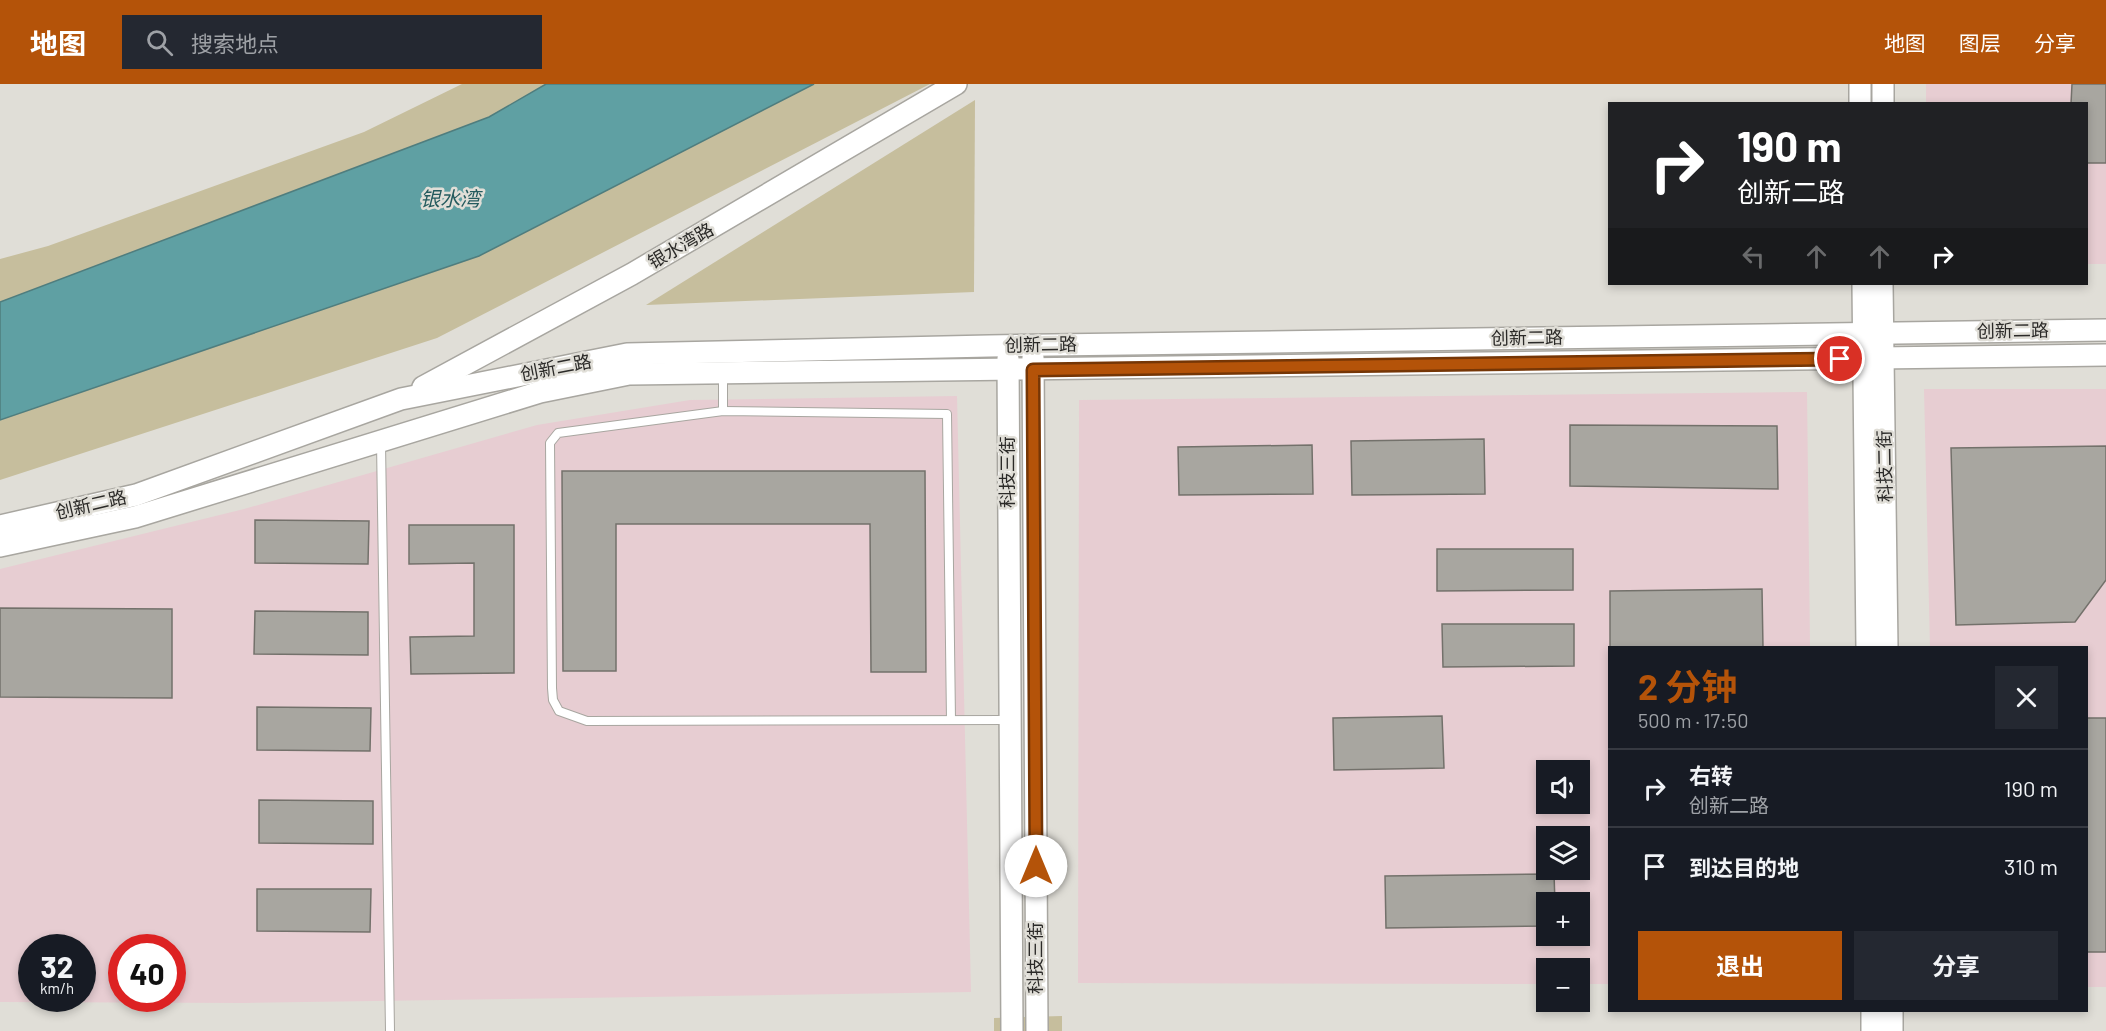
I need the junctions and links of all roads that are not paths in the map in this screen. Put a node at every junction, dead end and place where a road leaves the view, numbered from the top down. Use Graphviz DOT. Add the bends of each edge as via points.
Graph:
graph roads {
  1 [pos="956,84"];
  2 [pos="1860,84"];
  3 [pos="1883,84"];
  4 [pos="1860,102"];
  5 [pos="1882,102"];
  6 [pos="1863,285"];
  7 [pos="1882,285"];
  8 [pos="2106,330"];
  9 [pos="1873,333"];
  10 [pos="1033,345"];
  11 [pos="1008,346"];
  12 [pos="2106,355"];
  13 [pos="1873,358"];
  14 [pos="1033,370"];
  15 [pos="1008,371"];
  16 [pos="723,373"];
  17 [pos="401,399"];
  18 [pos="723,411"];
  19 [pos="381,441"];
  20 [pos="0,526"];
  21 [pos="0,546"];
  22 [pos="1867,646"];
  23 [pos="1887,646"];
  24 [pos="951,720"];
  25 [pos="1010,720"];
  26 [pos="1872,1012"];
  27 [pos="1892,1012"];
  28 [pos="390,1031"];
  29 [pos="1012,1031"];
  30 [pos="1037,1031"];
  31 [pos="1872,1031"];
  32 [pos="1892,1031"];
  1 -- 17 [label="street, 银水湾路" via="632,274"];
  2 -- 4 [label="street"];
  3 -- 5 [label="street"];
  6 -- 9 [label="street, 科技二街"];
  7 -- 9 [label="street, 科技二街"];
  8 -- 9 [label="street, 创新二路"];
  9 -- 10 [label="street, 创新二路"];
  9 -- 13 [label="street, 科技二街"];
  10 -- 11 [label="street, 创新二路"];
  10 -- 14 [label="street, 科技三街"];
  11 -- 15 [label="street, 科技三街"];
  11 -- 17 [label="street, 创新二路" via="627,354"];
  12 -- 13 [label="street, 创新二路"];
  13 -- 14 [label="street, 创新二路"];
  13 -- 22 [label="street, 科技二街"];
  13 -- 23 [label="street, 科技二街"];
  14 -- 15 [label="street, 创新二路"];
  14 -- 30 [label="street, 科技三街"];
  15 -- 16 [label="street, 创新二路"];
  15 -- 25 [label="street, 科技三街"];
  16 -- 18 [label="lane"];
  16 -- 19 [label="street, 创新二路" via="629,374 540,392"];
  17 -- 20 [label="street, 创新二路" via="136,495"];
  18 -- 24 [label="lane" via="947,414"];
  18 -- 24 [label="lane" via="558,433 550,443 552,688 559,711 587,721"];
  19 -- 21 [label="street, 创新二路" via="135,517"];
  19 -- 28 [label="lane"];
  24 -- 25 [label="lane"];
  25 -- 29 [label="street, 科技三街"];
  26 -- 31 [label="street"];
  27 -- 32 [label="street"];
}
